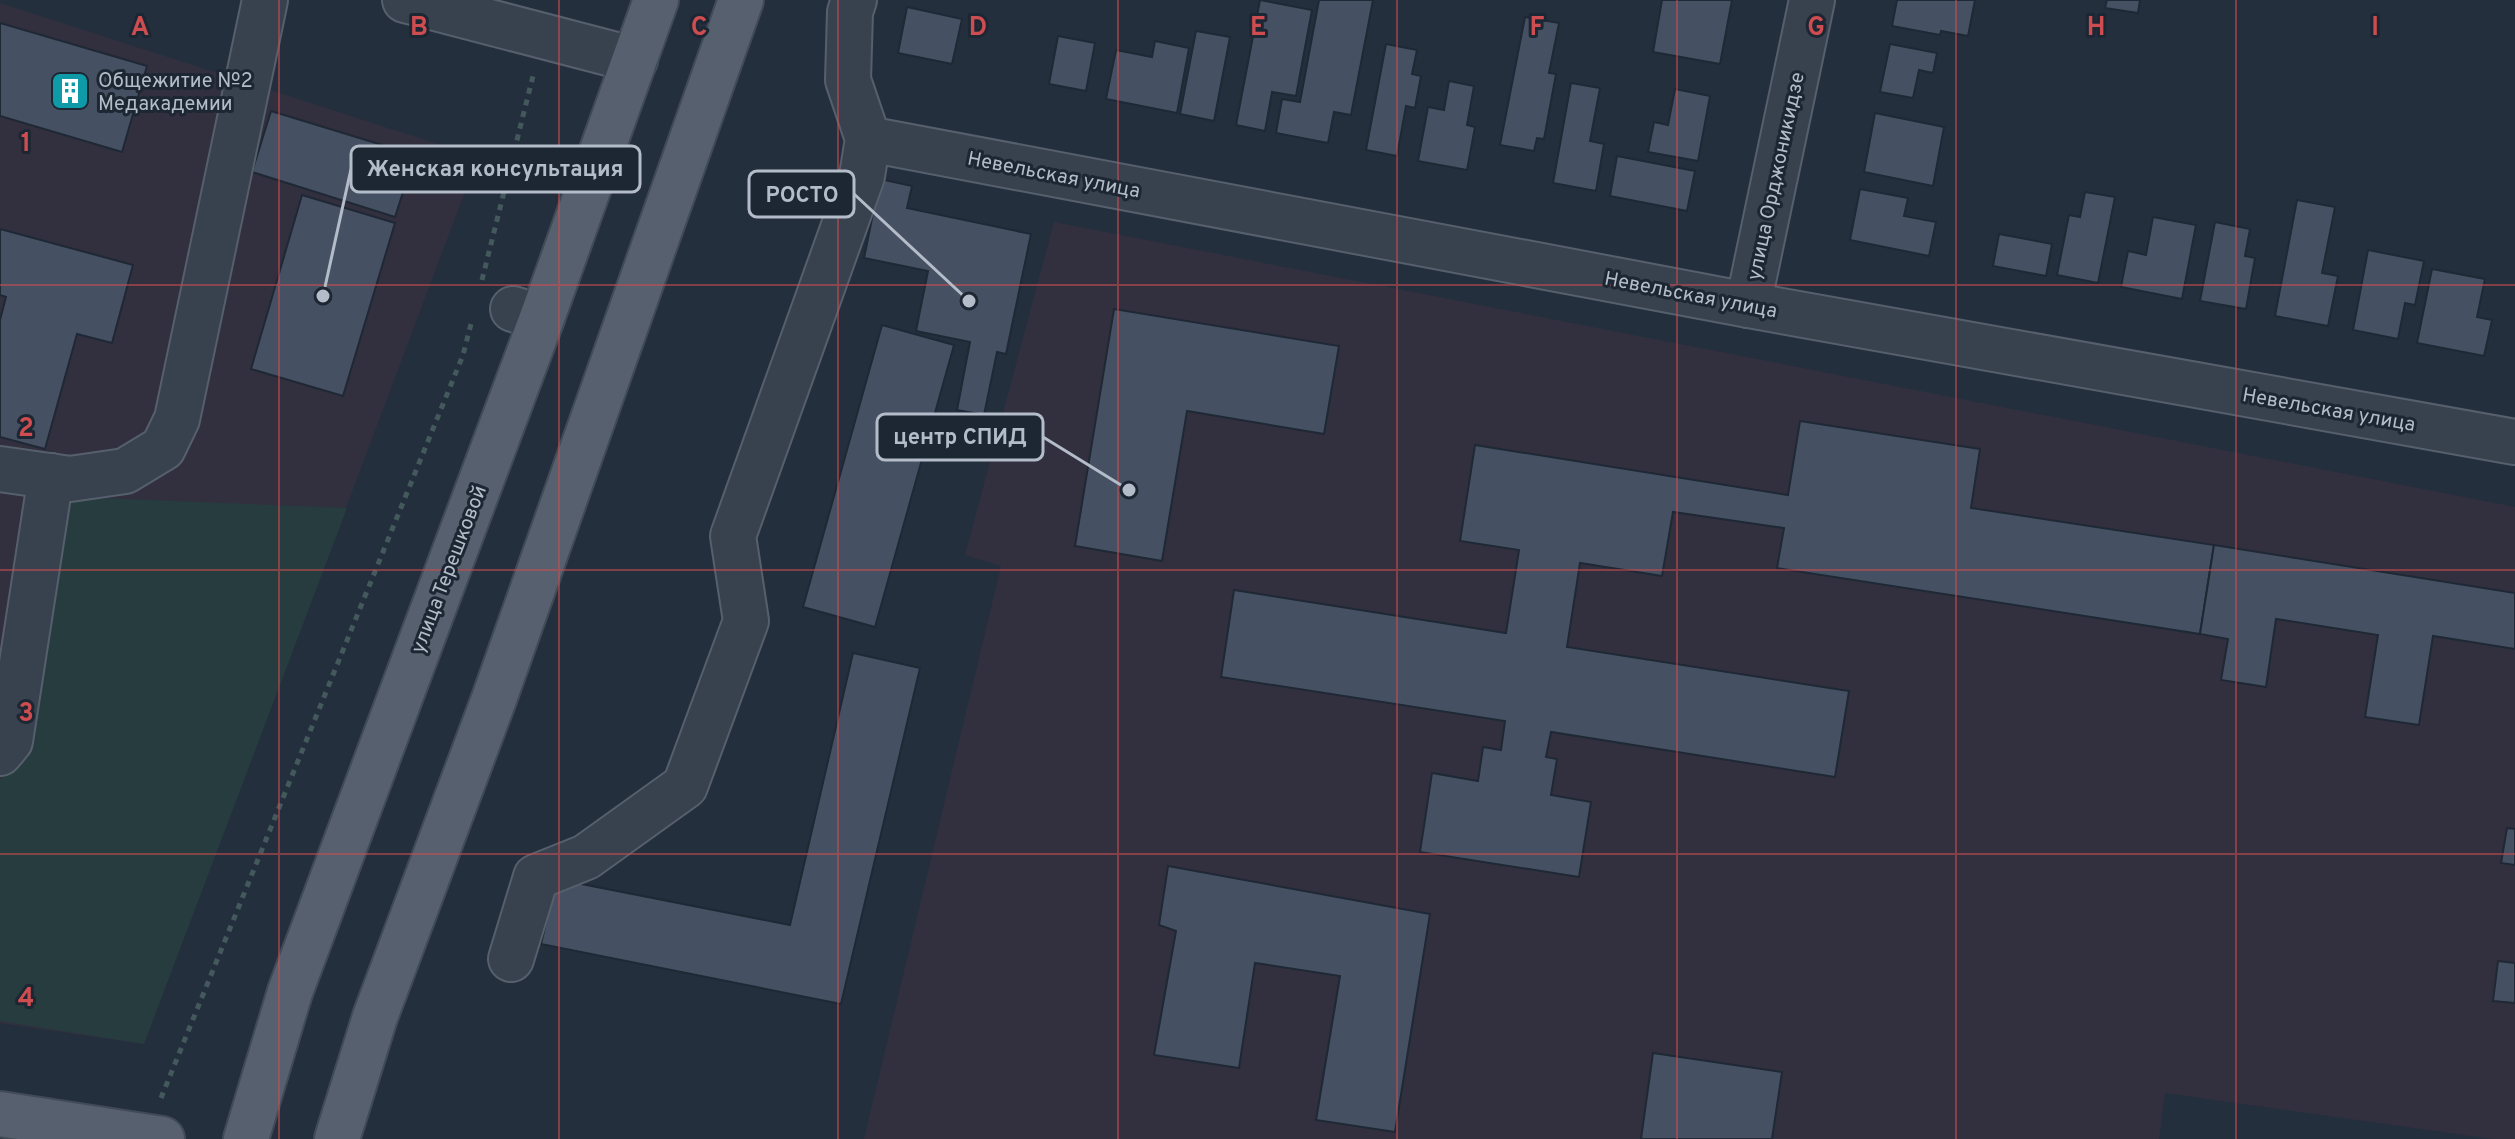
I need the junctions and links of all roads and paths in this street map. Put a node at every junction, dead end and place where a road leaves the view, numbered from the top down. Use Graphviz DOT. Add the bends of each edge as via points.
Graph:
graph roads {
  1 [pos="265,0"];
  2 [pos="405,0"];
  3 [pos="656,0"];
  4 [pos="741,0"];
  5 [pos="854,0"];
  6 [pos="1812,0"];
  7 [pos="543,36"];
  8 [pos="635,60"];
  9 [pos="868,139"];
  10 [pos="1748,305"];
  11 [pos="502,308"];
  12 [pos="2515,442"];
  13 [pos="0,469"];
  14 [pos="51,476"];
  15 [pos="0,753"];
  16 [pos="511,959"];
  17 [pos="173,1062"];
  18 [pos="0,1114"];
  19 [pos="162,1139"];
  20 [pos="246,1139"];
  21 [pos="337,1139"];
  1 -- 14 [label="street" via="177,419 163,448 125,471 70,479"];
  2 -- 7 [label="street"];
  3 -- 8 [label="main road, улица Терешковой"];
  4 -- 21 [label="main road" via="494,699 375,1017"];
  5 -- 9 [label="street" via="848,80"];
  6 -- 10 [label="street, улица Орджоникидзе"];
  7 -- 8 [label="street"];
  7 -- 11 [label="path"];
  8 -- 11 [label="main road, улица Терешковой"];
  9 -- 10 [label="street, Невельская улица"];
  9 -- 16 [label="street" via="862,176 733,536 746,621 685,786 586,857 536,877"];
  10 -- 12 [label="street, Невельская улица"];
  11 -- 17 [label="path" via="463,355"];
  11 -- 20 [label="main road, улица Терешковой"];
  13 -- 14 [label="street"];
  14 -- 15 [label="street" via="10,741"];
  18 -- 19 [label="main road"];
}
